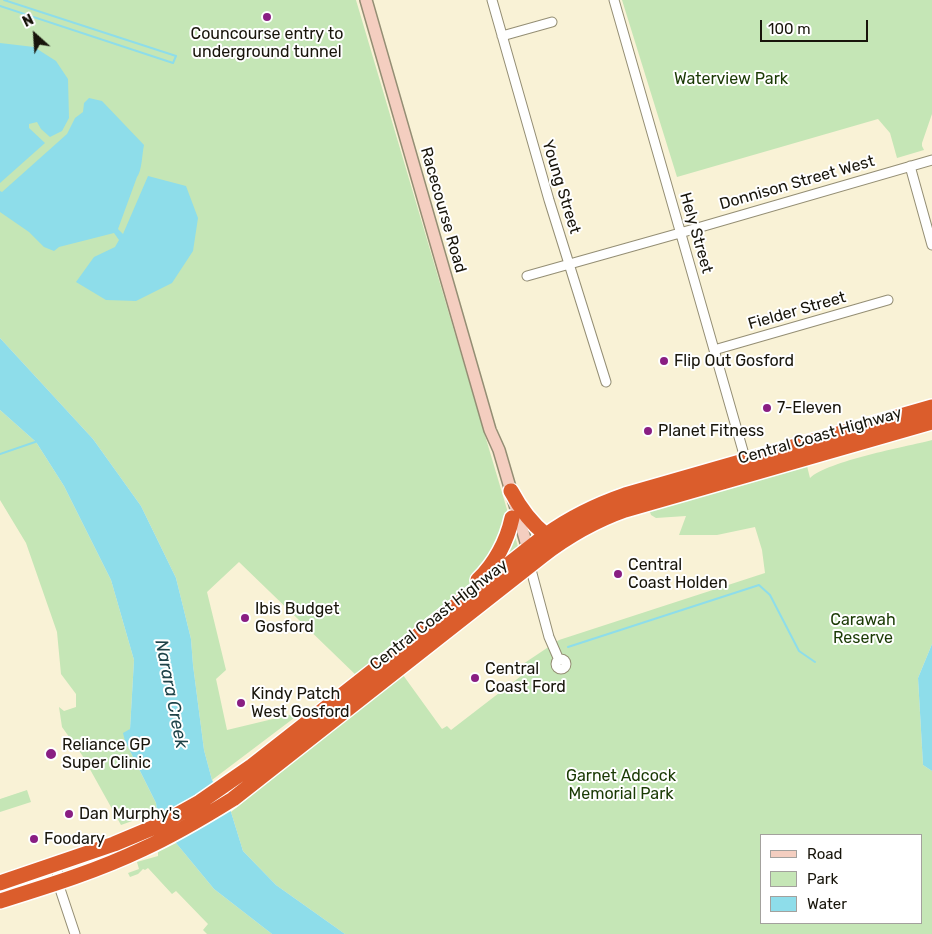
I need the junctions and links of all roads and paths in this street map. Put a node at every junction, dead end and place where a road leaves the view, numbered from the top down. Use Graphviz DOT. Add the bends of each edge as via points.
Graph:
graph roads {
  1 [pos="366,0"];
  2 [pos="492,0"];
  3 [pos="614,0"];
  4 [pos="552,22"];
  5 [pos="502,36"];
  6 [pos="932,160"];
  7 [pos="910,166"];
  8 [pos="680,233"];
  9 [pos="932,245"];
  10 [pos="569,264"];
  11 [pos="527,276"];
  12 [pos="888,300"];
  13 [pos="714,350"];
  14 [pos="606,382"];
  15 [pos="932,407"];
  16 [pos="932,422"];
  17 [pos="490,430"];
  18 [pos="748,467"];
  19 [pos="511,491"];
  20 [pos="512,518"];
  21 [pos="546,535"];
  22 [pos="527,556"];
  23 [pos="422,632"];
  24 [pos="559,660"];
  25 [pos="163,832"];
  26 [pos="57,864"];
  27 [pos="0,883"];
  28 [pos="58,883"];
  29 [pos="0,901"];
  30 [pos="75,934"];
  1 -- 17 [label="main road, Racecourse Road"];
  2 -- 5 [label="street, Young Street"];
  3 -- 8 [label="street, Hely Street"];
  4 -- 5 [label="street"];
  5 -- 10 [label="street, Young Street"];
  6 -- 7 [label="street, Donnison Street West"];
  7 -- 8 [label="street, Donnison Street West"];
  7 -- 9 [label="street"];
  8 -- 10 [label="street, Donnison Street West"];
  8 -- 13 [label="street, Hely Street"];
  10 -- 11 [label="street, Donnison Street West"];
  10 -- 14 [label="street, Young Street"];
  12 -- 13 [label="street, Fielder Street"];
  13 -- 18 [label="street, Hely Street"];
  15 -- 18 [label="highway, Central Coast Highway"];
  16 -- 18 [label="highway, Central Coast Highway"];
  17 -- 19 [label="main road, Racecourse Road"];
  17 -- 20 [label="main road, Racecourse Road" via="492,453"];
  18 -- 21 [label="highway, Central Coast Highway" via="603,502"];
  18 -- 22 [label="highway, Central Coast Highway" via="607,517"];
  19 -- 21 [label="highway" via="530,520"];
  19 -- 22 [label="main road, Racecourse Road"];
  20 -- 22 [label="main road, Racecourse Road"];
  20 -- 23 [label="highway" via="503,546 483,576"];
  21 -- 22 [label="highway, Central Coast Highway"];
  22 -- 23 [label="highway, Central Coast Highway"];
  22 -- 24 [label="street" via="549,637"];
  22 -- 25 [label="highway, Central Coast Highway" via="233,799"];
  23 -- 25 [label="highway, Central Coast Highway" via="223,786 184,812"];
  25 -- 26 [label="highway, Central Coast Highway"];
  25 -- 28 [label="highway, Central Coast Highway" via="120,860"];
  26 -- 27 [label="highway, Central Coast Highway"];
  26 -- 28 [label="street"];
  28 -- 29 [label="highway, Central Coast Highway"];
  28 -- 30 [label="street"];
}
